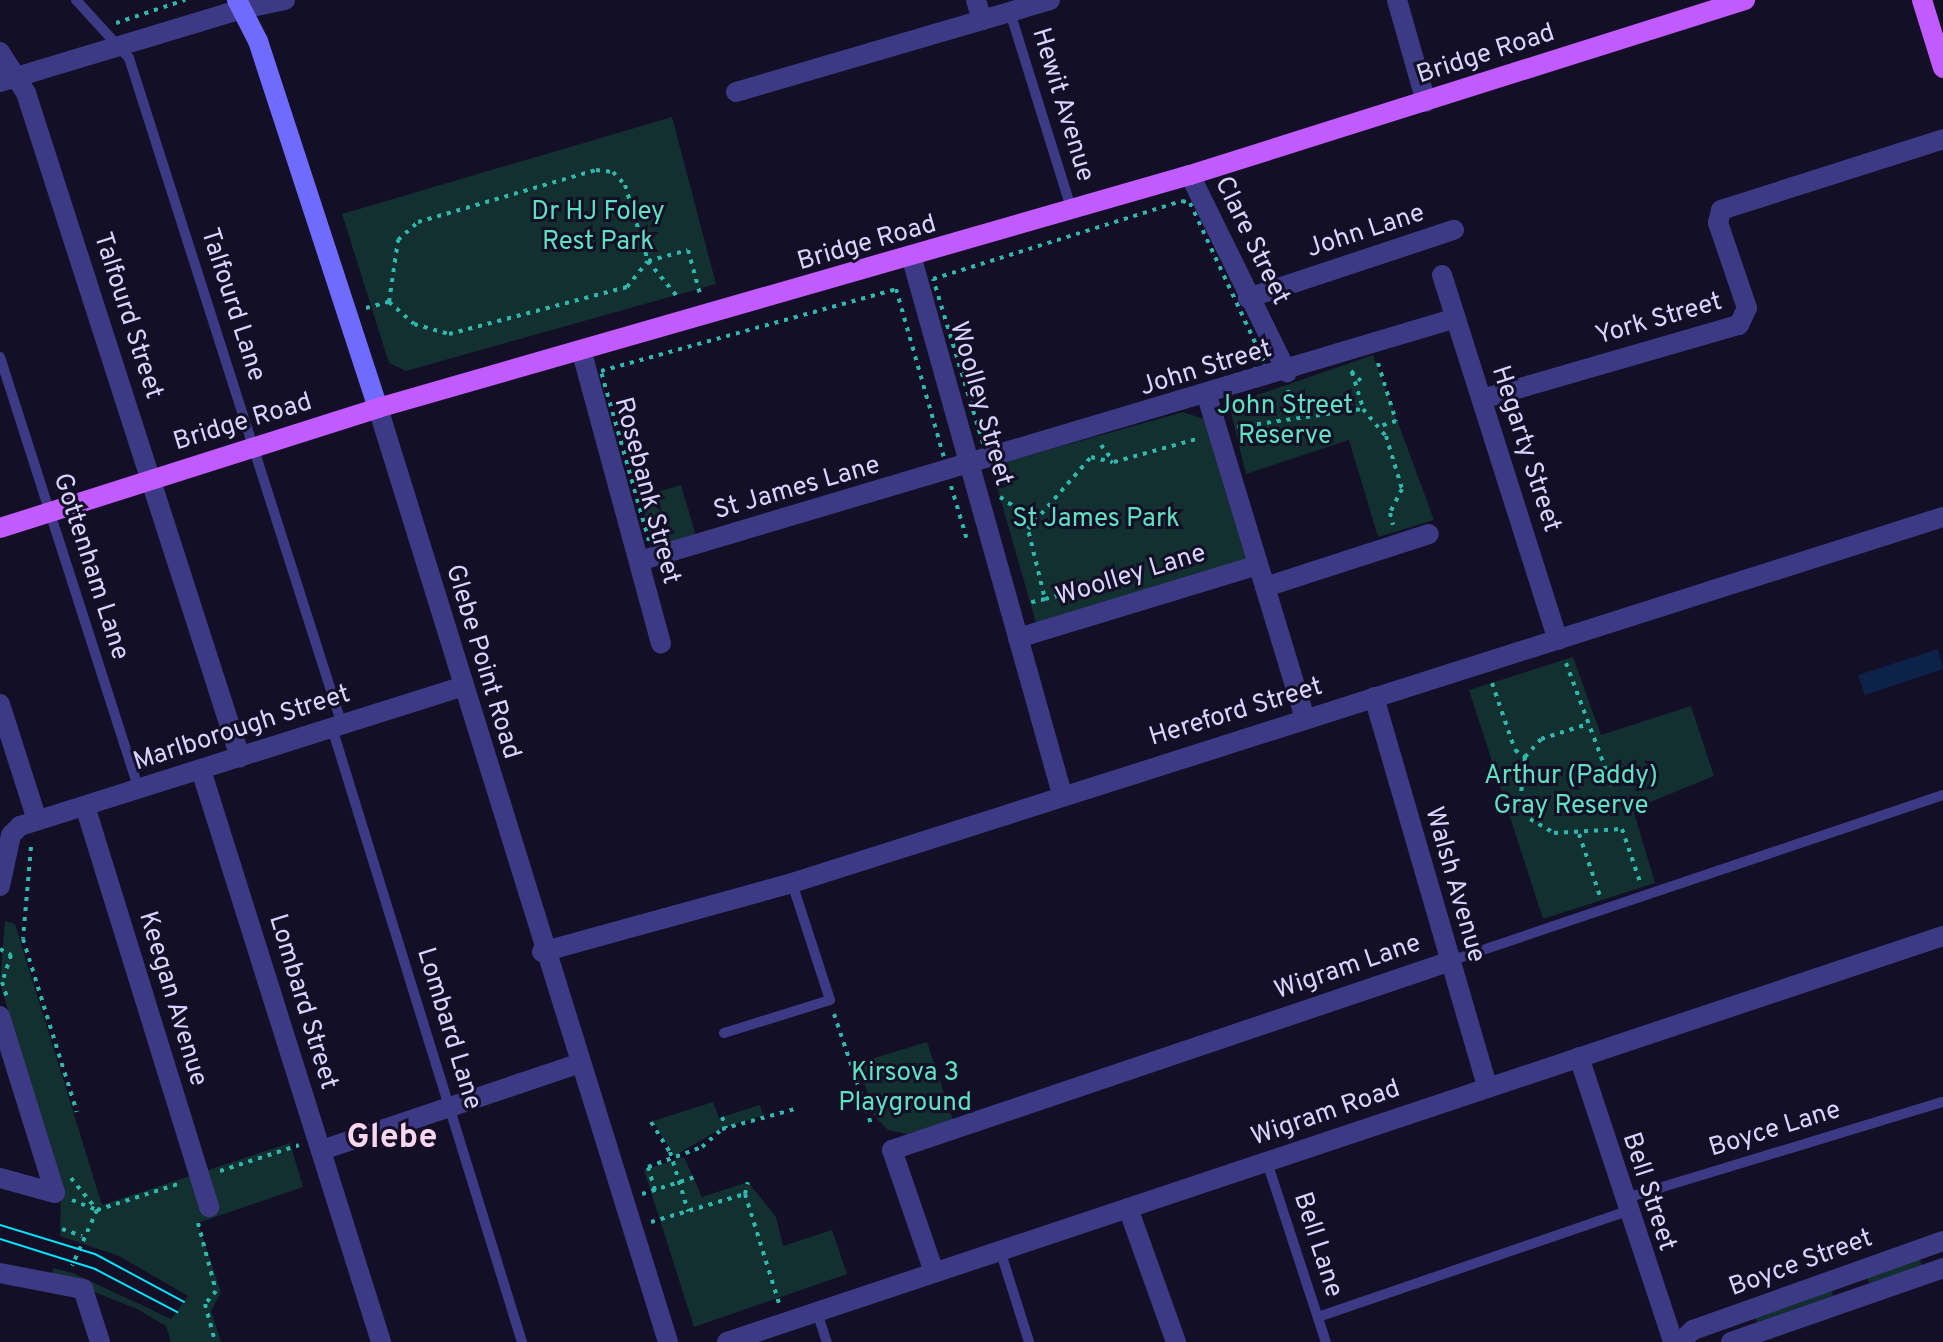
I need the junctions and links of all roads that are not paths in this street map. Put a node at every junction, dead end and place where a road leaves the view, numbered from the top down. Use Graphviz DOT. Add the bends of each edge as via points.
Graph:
graph roads {
  1 [pos="76,0"];
  2 [pos="285,0"];
  3 [pos="1050,0"];
  4 [pos="1397,0"];
  5 [pos="1745,0"];
  6 [pos="1922,0"];
  7 [pos="240,4"];
  8 [pos="979,10"];
  9 [pos="1010,12"];
  10 [pos="110,45"];
  11 [pos="0,52"];
  12 [pos="1943,68"];
  13 [pos="9,79"];
  14 [pos="736,92"];
  15 [pos="1426,102"];
  16 [pos="1943,139"];
  17 [pos="1190,175"];
  18 [pos="1072,211"];
  19 [pos="1454,230"];
  20 [pos="912,259"];
  21 [pos="1442,275"];
  22 [pos="1248,298"];
  23 [pos="1456,318"];
  24 [pos="582,353"];
  25 [pos="0,357"];
  26 [pos="1287,372"];
  27 [pos="1207,396"];
  28 [pos="1482,399"];
  29 [pos="378,408"];
  30 [pos="254,446"];
  31 [pos="970,467"];
  32 [pos="153,478"];
  33 [pos="49,512"];
  34 [pos="1943,517"];
  35 [pos="0,528"];
  36 [pos="1429,534"];
  37 [pos="639,561"];
  38 [pos="1258,565"];
  39 [pos="1265,587"];
  40 [pos="1018,638"];
  41 [pos="1558,640"];
  42 [pos="661,643"];
  43 [pos="462,687"];
  44 [pos="1374,697"];
  45 [pos="0,704"];
  46 [pos="1305,719"];
  47 [pos="337,726"];
  48 [pos="240,757"];
  49 [pos="201,770"];
  50 [pos="139,789"];
  51 [pos="1062,794"];
  52 [pos="1943,795"];
  53 [pos="85,806"];
  54 [pos="37,820"];
  55 [pos="792,883"];
  56 [pos="0,886"];
  57 [pos="1943,936"];
  58 [pos="542,952"];
  59 [pos="1448,962"];
  60 [pos="0,1016"];
  61 [pos="724,1033"];
  62 [pos="1579,1057"];
  63 [pos="578,1064"];
  64 [pos="1487,1087"];
  65 [pos="1943,1102"];
  66 [pos="449,1108"];
  67 [pos="322,1150"];
  68 [pos="1267,1161"];
  69 [pos="0,1178"];
  70 [pos="1622,1206"];
  71 [pos="209,1207"];
  72 [pos="1128,1208"];
  73 [pos="1943,1241"];
  74 [pos="1000,1250"];
  75 [pos="1943,1268"];
  76 [pos="934,1272"];
  77 [pos="0,1273"];
  78 [pos="817,1312"];
  79 [pos="1318,1317"];
  80 [pos="100,1342"];
  81 [pos="381,1342"];
  82 [pos="522,1342"];
  83 [pos="668,1342"];
  84 [pos="727,1342"];
  85 [pos="827,1342"];
  86 [pos="1029,1342"];
  87 [pos="1176,1342"];
  88 [pos="1326,1342"];
  89 [pos="1673,1342"];
  90 [pos="1680,1342"];
  91 [pos="1731,1342"];
  1 -- 10 [label="lane, Talfourd Lane"];
  2 -- 7 [label="street"];
  3 -- 9 [label="street"];
  4 -- 15 [label="street"];
  5 -- 15 [label="main road, Bridge Road"];
  6 -- 12 [label="main road"];
  7 -- 10 [label="street"];
  7 -- 29 [label="main road, Glebe Point Road"];
  8 -- 9 [label="street"];
  8 -- 14 [label="street"];
  9 -- 18 [label="lane, Hewit Avenue"];
  10 -- 13 [label="street"];
  10 -- 30 [label="lane, Talfourd Lane" via="129,58"];
  11 -- 13 [label="street, Talfourd Street"];
  13 -- 32 [label="street, Talfourd Street"];
  15 -- 17 [label="main road, Bridge Road"];
  16 -- 28 [label="street, York Street" via="1721,210 1718,223 1747,308 1739,325"];
  17 -- 18 [label="main road, Bridge Road"];
  17 -- 22 [label="street, Clare Street"];
  18 -- 20 [label="main road, Bridge Road"];
  19 -- 22 [label="street, John Lane"];
  20 -- 24 [label="main road, Bridge Road"];
  20 -- 31 [label="street, Woolley Street"];
  21 -- 23 [label="street, Hegarty Street"];
  22 -- 26 [label="street, Clare Street"];
  23 -- 26 [label="street, John Street"];
  23 -- 28 [label="street, Hegarty Street"];
  24 -- 29 [label="main road, Bridge Road"];
  24 -- 37 [label="street, Rosebank Street"];
  25 -- 33 [label="lane, Gottenham Lane"];
  26 -- 27 [label="street, John Street"];
  27 -- 31 [label="street, John Street"];
  27 -- 38 [label="street"];
  28 -- 41 [label="street, Hegarty Street"];
  29 -- 30 [label="main road, Bridge Road"];
  29 -- 43 [label="street, Glebe Point Road"];
  30 -- 32 [label="main road, Bridge Road"];
  30 -- 47 [label="lane, Talfourd Lane"];
  31 -- 37 [label="street, St James Lane"];
  31 -- 40 [label="street, Woolley Street"];
  32 -- 33 [label="main road, Bridge Road"];
  32 -- 48 [label="street, Talfourd Street"];
  33 -- 35 [label="main road, Bridge Road"];
  33 -- 50 [label="lane, Gottenham Lane"];
  34 -- 41 [label="street, Hereford Street"];
  36 -- 39 [label="street"];
  37 -- 42 [label="street, Rosebank Street"];
  38 -- 39 [label="street"];
  38 -- 40 [label="street, Woolley Lane"];
  39 -- 46 [label="street"];
  40 -- 51 [label="street, Woolley Street"];
  41 -- 44 [label="street, Hereford Street"];
  43 -- 47 [label="street, Marlborough Street"];
  43 -- 58 [label="street, Glebe Point Road"];
  44 -- 46 [label="street, Hereford Street"];
  44 -- 59 [label="street, Walsh Avenue"];
  45 -- 54 [label="street"];
  46 -- 51 [label="street, Hereford Street"];
  47 -- 48 [label="street, Marlborough Street"];
  47 -- 66 [label="lane, Lombard Lane"];
  48 -- 49 [label="street, Marlborough Street"];
  49 -- 50 [label="street, Marlborough Street"];
  49 -- 67 [label="street, Lombard Street"];
  50 -- 53 [label="street, Marlborough Street"];
  51 -- 55 [label="street, Hereford Street"];
  52 -- 59 [label="lane, Wigram Lane"];
  53 -- 54 [label="street, Marlborough Street"];
  53 -- 71 [label="street, Keegan Avenue"];
  54 -- 56 [label="street" via="12,832"];
  55 -- 58 [label="street, Hereford Street"];
  55 -- 61 [label="lane" via="830,1000"];
  57 -- 62 [label="street, Wigram Road"];
  58 -- 63 [label="street, Glebe Point Road"];
  59 -- 64 [label="street, Walsh Avenue"];
  59 -- 76 [label="street, Wigram Lane" via="892,1150"];
  60 -- 69 [label="street" via="55,1193"];
  62 -- 64 [label="street, Wigram Road"];
  62 -- 70 [label="street, Bell Street"];
  63 -- 66 [label="street"];
  63 -- 83 [label="street, Glebe Point Road"];
  64 -- 68 [label="street, Wigram Road"];
  65 -- 70 [label="lane, Boyce Lane"];
  66 -- 67 [label="street"];
  66 -- 82 [label="lane, Lombard Lane"];
  67 -- 81 [label="street, Lombard Street"];
  68 -- 72 [label="street, Wigram Road"];
  68 -- 79 [label="lane, Bell Lane"];
  70 -- 79 [label="lane, Boyce Lane"];
  70 -- 89 [label="street, Bell Street"];
  72 -- 74 [label="street, Wigram Road"];
  72 -- 87 [label="street"];
  73 -- 90 [label="street, Boyce Street" via="1693,1330"];
  74 -- 76 [label="street, Wigram Road"];
  74 -- 86 [label="lane"];
  75 -- 91 [label="street, Boyce Street"];
  76 -- 78 [label="street, Wigram Road"];
  77 -- 80 [label="street" via="83,1289"];
  78 -- 84 [label="street, Wigram Road"];
  78 -- 85 [label="lane"];
  79 -- 88 [label="lane, Bell Lane"];
}
